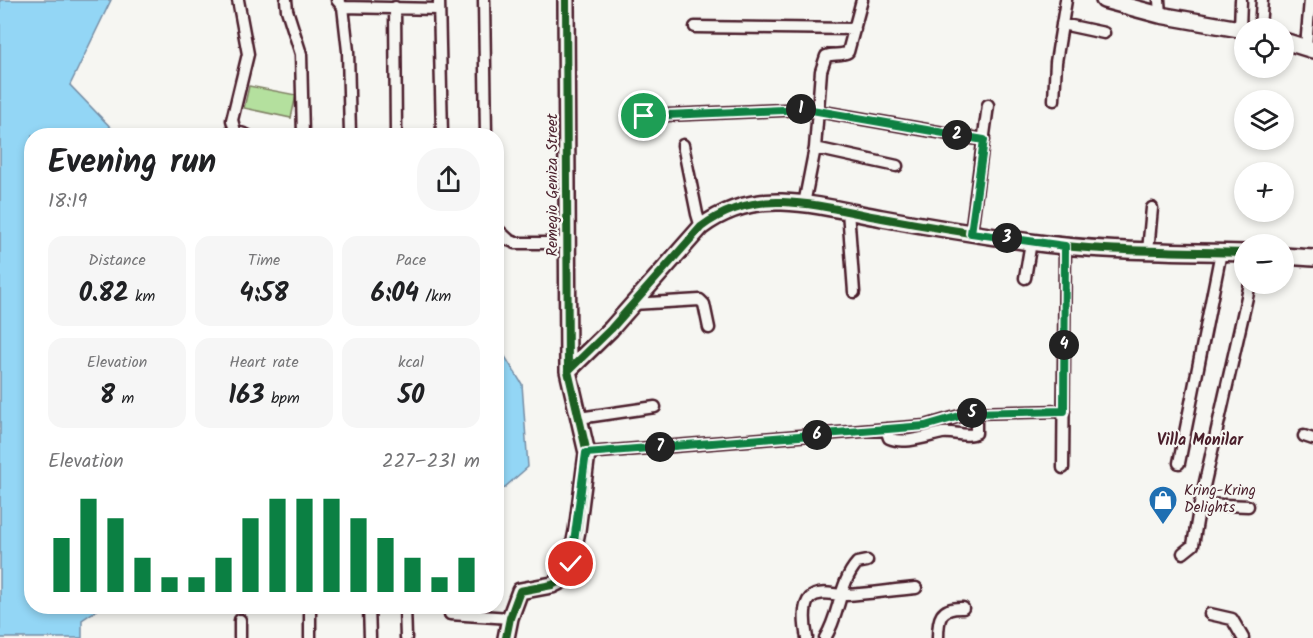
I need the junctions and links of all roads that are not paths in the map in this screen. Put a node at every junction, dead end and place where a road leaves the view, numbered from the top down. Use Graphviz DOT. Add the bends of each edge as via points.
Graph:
graph roads {
  1 [pos="238,0"];
  2 [pos="286,0"];
  3 [pos="484,0"];
  4 [pos="566,0"];
  5 [pos="862,0"];
  6 [pos="1065,0"];
  7 [pos="1104,0"];
  8 [pos="1240,0"];
  9 [pos="1262,0"];
  10 [pos="1310,0"];
  11 [pos="340,3"];
  12 [pos="439,4"];
  13 [pos="395,7"];
  14 [pos="1159,8"];
  15 [pos="1241,18"];
  16 [pos="1261,18"];
  17 [pos="1062,24"];
  18 [pos="695,27"];
  19 [pos="1234,27"];
  20 [pos="855,29"];
  21 [pos="1104,33"];
  22 [pos="1294,44"];
  23 [pos="1309,49"];
  24 [pos="1054,100"];
  25 [pos="988,105"];
  26 [pos="819,110"];
  27 [pos="644,116"];
  28 [pos="233,128"];
  29 [pos="303,128"];
  30 [pos="350,128"];
  31 [pos="396,128"];
  32 [pos="442,128"];
  33 [pos="486,128"];
  34 [pos="984,140"];
  35 [pos="683,145"];
  36 [pos="814,148"];
  37 [pos="897,166"];
  38 [pos="804,204"];
  39 [pos="1152,208"];
  40 [pos="848,211"];
  41 [pos="701,227"];
  42 [pos="971,233"];
  43 [pos="504,235"];
  44 [pos="1031,242"];
  45 [pos="567,243"];
  46 [pos="1065,246"];
  47 [pos="1148,251"];
  48 [pos="1221,252"];
  49 [pos="1234,253"];
  50 [pos="1294,257"];
  51 [pos="1313,258"];
  52 [pos="1025,278"];
  53 [pos="854,292"];
  54 [pos="1248,294"];
  55 [pos="633,304"];
  56 [pos="709,328"];
  57 [pos="568,371"];
  58 [pos="655,407"];
  59 [pos="1064,411"];
  60 [pos="976,412"];
  61 [pos="579,418"];
  62 [pos="886,429"];
  63 [pos="586,453"];
  64 [pos="1179,464"];
  65 [pos="1063,468"];
  66 [pos="1200,504"];
  67 [pos="1248,506"];
  68 [pos="1183,553"];
  69 [pos="867,561"];
  70 [pos="916,588"];
  71 [pos="843,596"];
  72 [pos="963,608"];
  73 [pos="310,614"];
  74 [pos="369,614"];
  75 [pos="405,614"];
  76 [pos="450,614"];
  77 [pos="1210,614"];
  78 [pos="510,618"];
  79 [pos="240,620"];
  80 [pos="240,638"];
  81 [pos="310,638"];
  82 [pos="370,638"];
  83 [pos="406,638"];
  84 [pos="506,638"];
  85 [pos="807,638"];
  86 [pos="825,638"];
  87 [pos="938,638"];
  88 [pos="1243,638"];
  1 -- 28 [label="street" via="248,54 236,96"];
  2 -- 29 [label="street" via="301,54"];
  3 -- 33 [label="street"];
  4 -- 45 [label="street, Remegio Geniza Street"];
  5 -- 20 [label="street"];
  6 -- 17 [label="street"];
  7 -- 14 [label="street"];
  8 -- 15 [label="street"];
  9 -- 16 [label="street"];
  10 -- 23 [label="street"];
  11 -- 13 [label="street"];
  11 -- 30 [label="street" via="348,51"];
  12 -- 13 [label="street"];
  12 -- 32 [label="street"];
  13 -- 31 [label="street"];
  14 -- 19 [label="street"];
  17 -- 21 [label="street"];
  17 -- 24 [label="street"];
  18 -- 20 [label="street"];
  20 -- 26 [label="street" via="848,52 826,56 821,71"];
  22 -- 23 [label="street"];
  25 -- 34 [label="street"];
  26 -- 27 [label="street"];
  26 -- 34 [label="street"];
  26 -- 36 [label="street"];
  34 -- 42 [label="street"];
  35 -- 41 [label="street"];
  36 -- 37 [label="street"];
  36 -- 38 [label="street"];
  38 -- 40 [label="street"];
  38 -- 41 [label="street" via="743,206"];
  39 -- 47 [label="street"];
  40 -- 42 [label="street"];
  40 -- 53 [label="street"];
  41 -- 55 [label="street"];
  42 -- 44 [label="street"];
  43 -- 45 [label="street" via="516,243"];
  44 -- 46 [label="street"];
  44 -- 52 [label="street"];
  45 -- 57 [label="street, Remegio Geniza Street"];
  46 -- 47 [label="street"];
  46 -- 59 [label="street"];
  47 -- 48 [label="street"];
  48 -- 49 [label="street"];
  48 -- 64 [label="street"];
  50 -- 51 [label="street"];
  54 -- 66 [label="street"];
  55 -- 56 [label="street" via="700,300"];
  55 -- 57 [label="street"];
  57 -- 61 [label="street, Remegio Geniza Street"];
  58 -- 61 [label="street"];
  59 -- 60 [label="street"];
  59 -- 65 [label="street"];
  60 -- 62 [label="street" via="925,426"];
  60 -- 62 [label="street" via="976,433 972,435 949,432 898,441 890,438"];
  61 -- 63 [label="street, Remegio Geniza Street"];
  62 -- 63 [label="street"];
  63 -- 78 [label="street, Remegio Geniza Street" via="569,571 552,585 520,591"];
  66 -- 67 [label="street"];
  66 -- 68 [label="street" via="1193,545"];
  69 -- 71 [label="street" via="857,563 849,573"];
  70 -- 71 [label="street"];
  71 -- 85 [label="street" via="816,594 810,598 806,606"];
  71 -- 86 [label="street"];
  72 -- 87 [label="street" via="952,607 940,616"];
  73 -- 81 [label="street"];
  74 -- 82 [label="street"];
  75 -- 83 [label="street"];
  76 -- 78 [label="street"];
  77 -- 88 [label="street" via="1232,619"];
  78 -- 84 [label="street"];
  79 -- 80 [label="street"];
}
